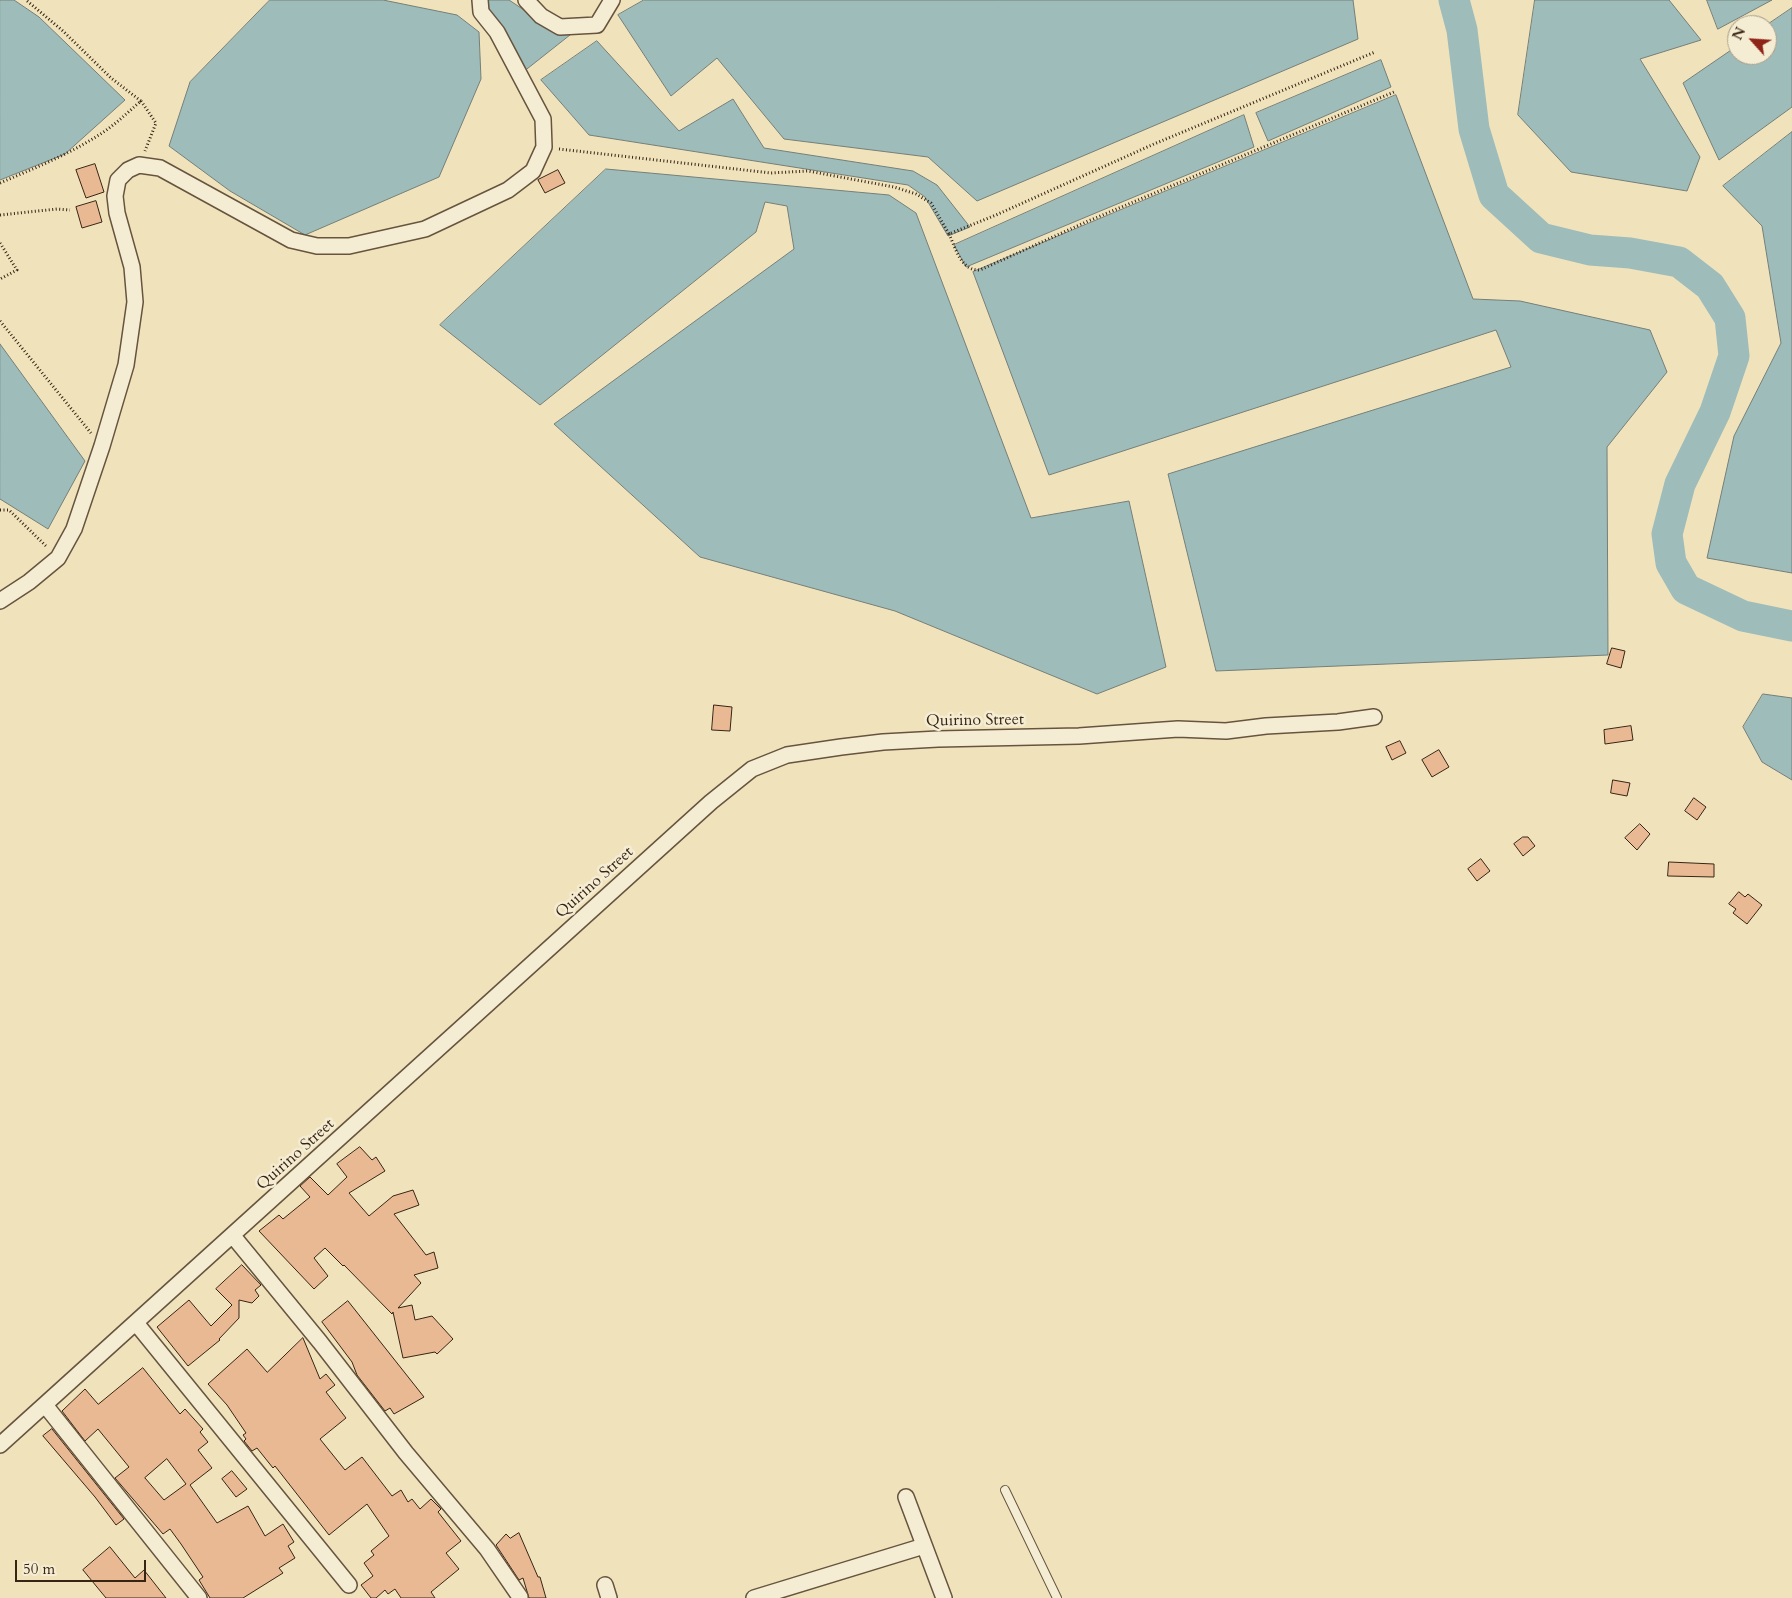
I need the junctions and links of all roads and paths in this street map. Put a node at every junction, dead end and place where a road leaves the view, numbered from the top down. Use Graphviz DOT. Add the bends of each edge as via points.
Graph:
graph roads {
  1 [pos="26,0"];
  2 [pos="480,0"];
  3 [pos="526,0"];
  4 [pos="612,0"];
  5 [pos="1375,52"];
  6 [pos="1394,92"];
  7 [pos="141,101"];
  8 [pos="544,147"];
  9 [pos="139,166"];
  10 [pos="0,182"];
  11 [pos="70,210"];
  12 [pos="0,215"];
  13 [pos="949,234"];
  14 [pos="0,243"];
  15 [pos="0,279"];
  16 [pos="0,320"];
  17 [pos="102,446"];
  18 [pos="0,510"];
  19 [pos="58,558"];
  20 [pos="0,601"];
  21 [pos="1374,717"];
  22 [pos="233,1236"];
  23 [pos="136,1324"];
  24 [pos="45,1405"];
  25 [pos="0,1446"];
  26 [pos="1005,1490"];
  27 [pos="906,1497"];
  28 [pos="924,1546"];
  29 [pos="349,1585"];
  30 [pos="520,1597"];
  31 [pos="199,1598"];
  32 [pos="754,1598"];
  33 [pos="944,1598"];
  34 [pos="1057,1598"];
  1 -- 7 [label="path" via="111,78"];
  2 -- 8 [label="street" via="481,12 497,32 543,119"];
  3 -- 4 [label="street" via="554,24 576,27 596,25"];
  5 -- 13 [label="path"];
  6 -- 13 [label="path" via="980,270 964,264"];
  7 -- 9 [label="path" via="156,123"];
  7 -- 10 [label="path" via="103,132 76,148"];
  8 -- 9 [label="street" via="533,171 508,190 425,229 349,246 317,246 291,240 160,168"];
  8 -- 13 [label="path" via="771,173 808,172 894,187 931,203"];
  9 -- 17 [label="street" via="128,170 118,180 115,196 132,267 135,302 126,365"];
  11 -- 12 [label="path"];
  14 -- 15 [label="path" via="17,270"];
  16 -- 17 [label="path"];
  17 -- 19 [label="street" via="74,530"];
  18 -- 19 [label="path" via="9,510"];
  19 -- 20 [label="street"];
  21 -- 22 [label="street, Quirino Street" via="1226,731 1178,729 1079,736 882,742 787,754 752,769 704,808"];
  22 -- 23 [label="street, Quirino Street"];
  22 -- 30 [label="street" via="487,1549"];
  23 -- 24 [label="street, Quirino Street"];
  23 -- 29 [label="street"];
  24 -- 25 [label="street, Quirino Street"];
  24 -- 31 [label="street"];
  26 -- 34 [label="lane"];
  27 -- 28 [label="street"];
  28 -- 32 [label="street"];
  28 -- 33 [label="street"];
}
